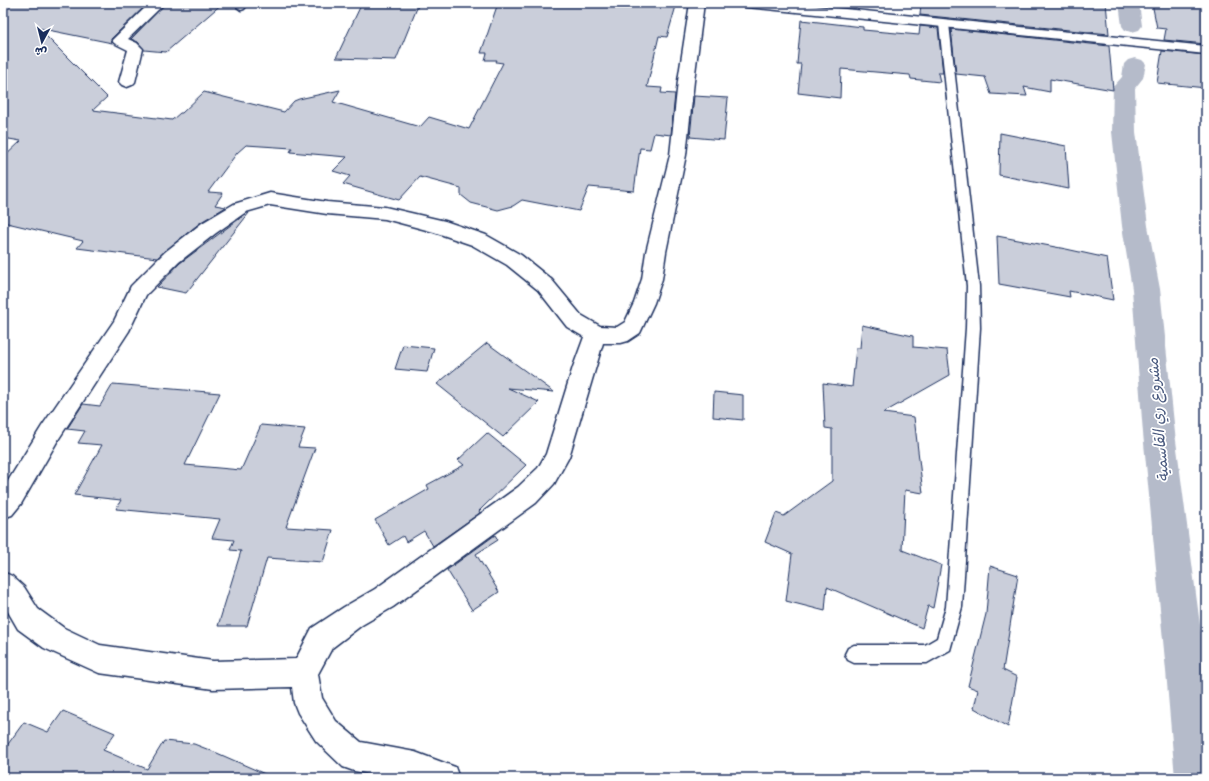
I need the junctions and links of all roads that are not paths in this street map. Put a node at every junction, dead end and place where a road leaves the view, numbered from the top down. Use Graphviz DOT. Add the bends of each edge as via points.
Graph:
graph roads {
  1 [pos="158,3"];
  2 [pos="698,3"];
  3 [pos="746,3"];
  4 [pos="805,6"];
  5 [pos="944,24"];
  6 [pos="1206,50"];
  7 [pos="127,82"];
  8 [pos="596,334"];
  9 [pos="3,507"];
  10 [pos="3,585"];
  11 [pos="854,654"];
  12 [pos="304,673"];
  13 [pos="444,778"];
  1 -- 7 [label="street" via="118,40 136,49"];
  2 -- 8 [label="street" via="678,155 652,279 633,327 621,334"];
  3 -- 4 [label="street"];
  4 -- 5 [label="street"];
  5 -- 6 [label="street"];
  5 -- 11 [label="lane" via="973,286 954,607 944,644 927,654"];
  8 -- 9 [label="street" via="574,321 545,285 514,260 479,240 438,226 385,213 327,208 270,199 240,208 209,228 172,257 138,290 122,325"];
  8 -- 12 [label="street" via="557,457 546,476 527,495 384,598 322,638"];
  10 -- 12 [label="street" via="15,596 28,619 54,638 99,659 214,675"];
  12 -- 13 [label="street" via="308,703 326,732 354,756 415,768"];
}
